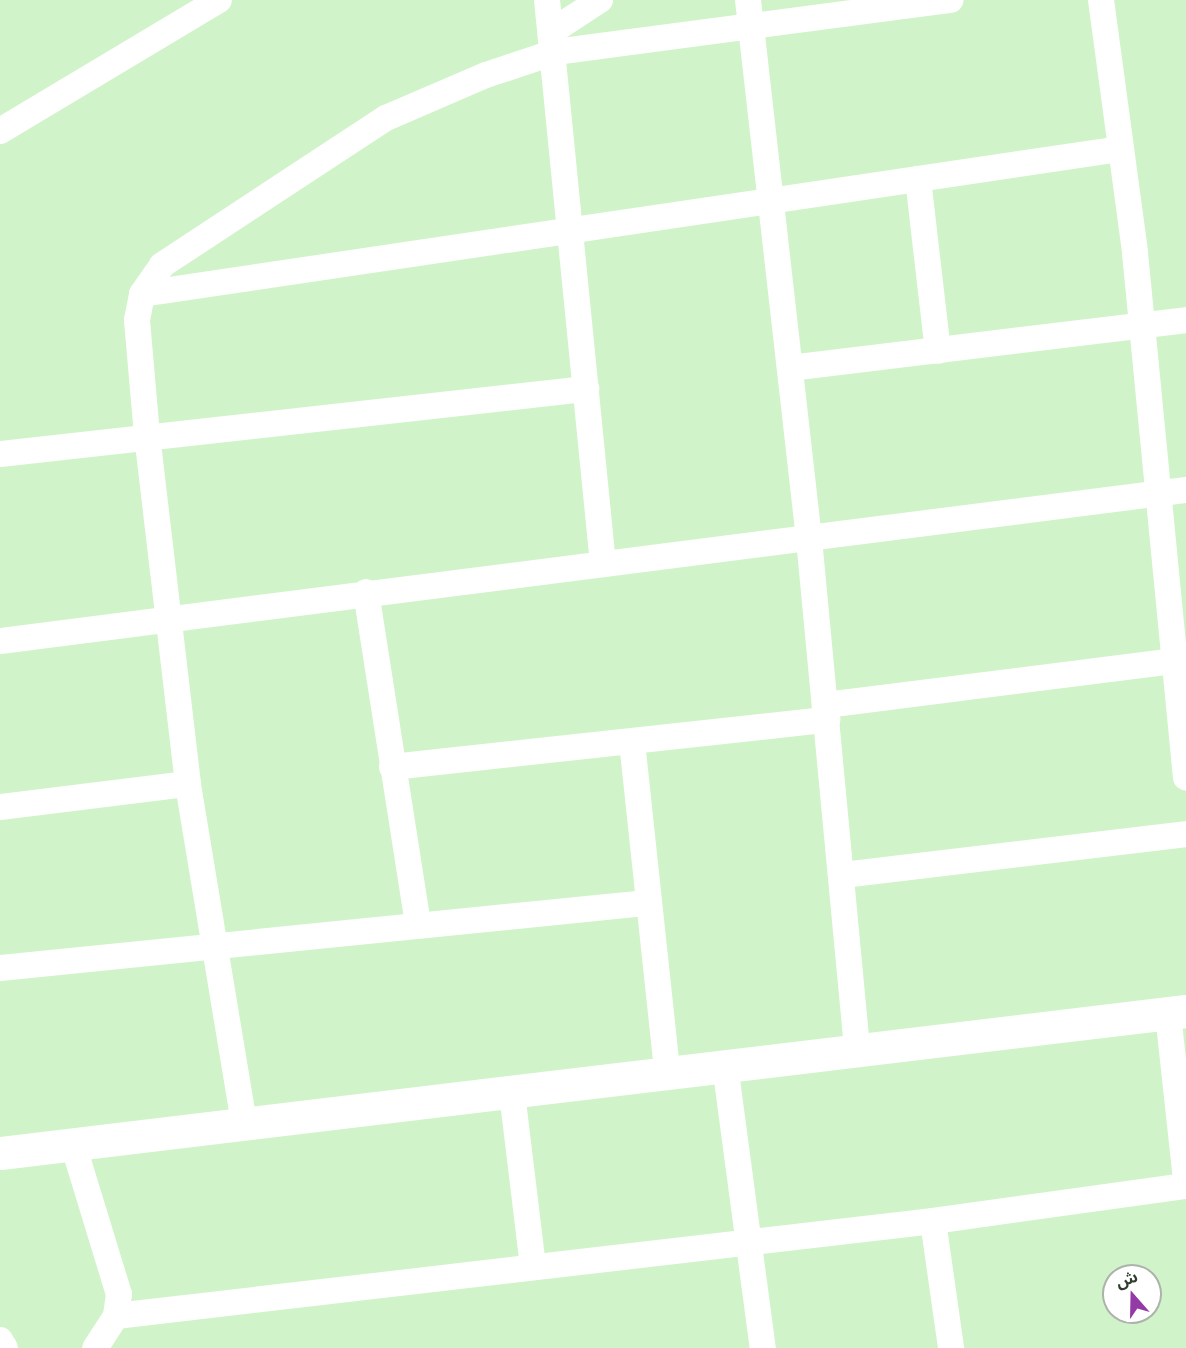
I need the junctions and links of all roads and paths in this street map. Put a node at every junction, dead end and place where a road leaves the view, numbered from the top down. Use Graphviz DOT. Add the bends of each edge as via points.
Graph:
graph roads {
  1 [pos="219,0"];
  2 [pos="547,0"];
  3 [pos="600,0"];
  4 [pos="951,0"];
  5 [pos="1101,0"];
  6 [pos="749,12"];
  7 [pos="554,41"];
  8 [pos="0,131"];
  9 [pos="1120,149"];
  10 [pos="918,180"];
  11 [pos="771,202"];
  12 [pos="572,231"];
  13 [pos="142,294"];
  14 [pos="1186,320"];
  15 [pos="1142,327"];
  16 [pos="938,351"];
  17 [pos="790,368"];
  18 [pos="586,389"];
  19 [pos="147,435"];
  20 [pos="0,454"];
  21 [pos="1186,490"];
  22 [pos="1159,493"];
  23 [pos="809,539"];
  24 [pos="603,564"];
  25 [pos="366,592"];
  26 [pos="168,620"];
  27 [pos="0,641"];
  28 [pos="1173,661"];
  29 [pos="826,713"];
  30 [pos="632,742"];
  31 [pos="392,767"];
  32 [pos="1186,778"];
  33 [pos="188,784"];
  34 [pos="0,807"];
  35 [pos="1186,834"];
  36 [pos="843,875"];
  37 [pos="645,903"];
  38 [pos="418,926"];
  39 [pos="213,950"];
  40 [pos="0,968"];
  41 [pos="1177,1013"];
  42 [pos="856,1048"];
  43 [pos="725,1065"];
  44 [pos="667,1072"];
  45 [pos="512,1093"];
  46 [pos="244,1124"];
  47 [pos="73,1144"];
  48 [pos="0,1153"];
  49 [pos="1186,1183"];
  50 [pos="933,1221"];
  51 [pos="750,1240"];
  52 [pos="533,1266"];
  53 [pos="116,1316"];
  54 [pos="0,1340"];
  55 [pos="5,1348"];
  56 [pos="95,1348"];
  57 [pos="763,1348"];
  58 [pos="951,1348"];
  1 -- 8 [label="street"];
  2 -- 7 [label="street"];
  3 -- 7 [label="street"];
  4 -- 6 [label="street"];
  5 -- 9 [label="street"];
  6 -- 7 [label="street"];
  6 -- 11 [label="street"];
  7 -- 12 [label="street"];
  7 -- 13 [label="street" via="386,118 162,265"];
  9 -- 10 [label="street"];
  9 -- 15 [label="street"];
  10 -- 11 [label="street"];
  10 -- 16 [label="street"];
  11 -- 12 [label="street"];
  11 -- 17 [label="street"];
  12 -- 13 [label="street"];
  12 -- 18 [label="street"];
  13 -- 19 [label="street" via="137,320"];
  14 -- 15 [label="street"];
  15 -- 16 [label="street"];
  15 -- 22 [label="street"];
  16 -- 17 [label="street"];
  17 -- 23 [label="street"];
  18 -- 19 [label="street"];
  18 -- 24 [label="street"];
  19 -- 20 [label="street"];
  19 -- 26 [label="street"];
  21 -- 22 [label="street"];
  22 -- 23 [label="street"];
  22 -- 28 [label="street"];
  23 -- 24 [label="street"];
  23 -- 29 [label="street"];
  24 -- 25 [label="street"];
  25 -- 26 [label="street"];
  25 -- 31 [label="street"];
  26 -- 27 [label="street"];
  26 -- 33 [label="street"];
  28 -- 29 [label="street"];
  28 -- 32 [label="street"];
  29 -- 30 [label="street"];
  29 -- 36 [label="street"];
  30 -- 31 [label="street"];
  30 -- 37 [label="street"];
  31 -- 38 [label="street"];
  33 -- 34 [label="street"];
  33 -- 39 [label="street"];
  35 -- 36 [label="street"];
  36 -- 42 [label="street"];
  37 -- 38 [label="street"];
  37 -- 44 [label="street"];
  38 -- 39 [label="street"];
  39 -- 40 [label="street"];
  39 -- 46 [label="street"];
  41 -- 42 [label="street"];
  41 -- 49 [label="street"];
  42 -- 43 [label="street"];
  43 -- 44 [label="street"];
  43 -- 51 [label="street"];
  44 -- 45 [label="street"];
  45 -- 46 [label="street"];
  45 -- 52 [label="street"];
  46 -- 47 [label="street"];
  47 -- 48 [label="street"];
  47 -- 53 [label="street" via="116,1276"];
  49 -- 50 [label="street"];
  50 -- 51 [label="street"];
  50 -- 58 [label="street"];
  51 -- 52 [label="street"];
  51 -- 57 [label="street"];
  52 -- 53 [label="street"];
  53 -- 56 [label="street"];
  54 -- 55 [label="street"];
}
